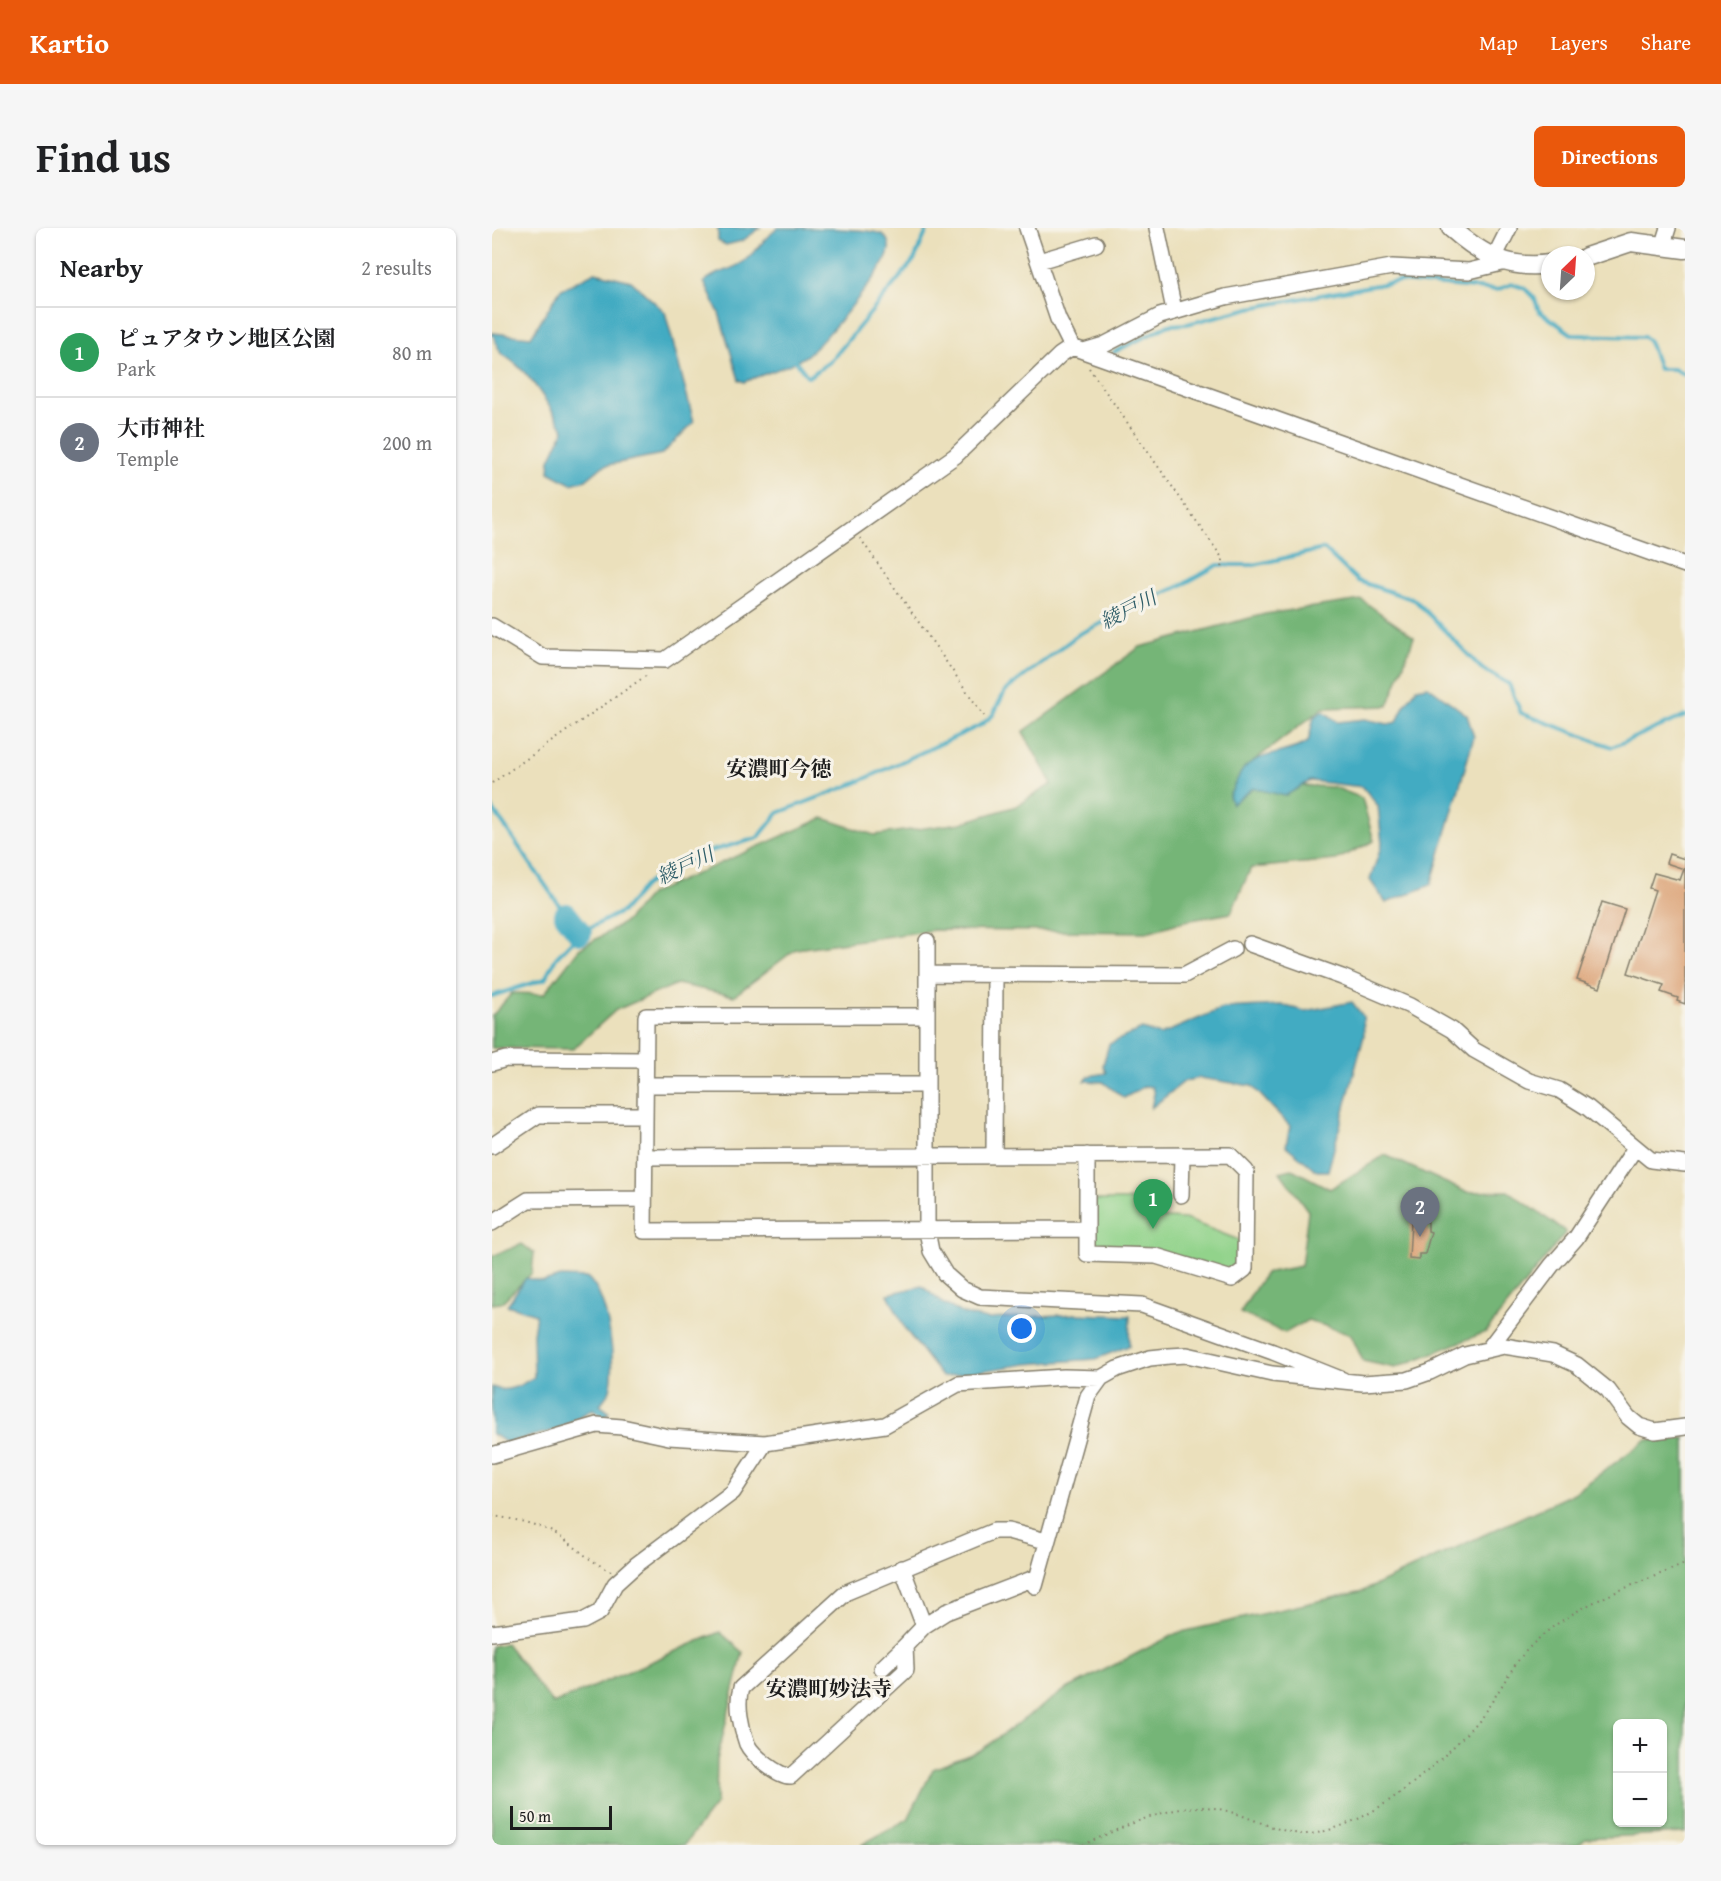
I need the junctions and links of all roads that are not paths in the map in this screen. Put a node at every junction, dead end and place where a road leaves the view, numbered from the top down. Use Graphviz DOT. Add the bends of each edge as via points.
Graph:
graph roads {
  1 [pos="1027,228"];
  2 [pos="1157,228"];
  3 [pos="1451,228"];
  4 [pos="1509,228"];
  5 [pos="1665,236"];
  6 [pos="1096,244"];
  7 [pos="1685,249"];
  8 [pos="1595,255"];
  9 [pos="1498,260"];
  10 [pos="1039,261"];
  11 [pos="1541,263"];
  12 [pos="1174,310"];
  13 [pos="1078,349"];
  14 [pos="1685,565"];
  15 [pos="492,626"];
  16 [pos="927,941"];
  17 [pos="1250,944"];
  18 [pos="1233,949"];
  19 [pos="927,974"];
  20 [pos="995,975"];
  21 [pos="927,1016"];
  22 [pos="645,1060"];
  23 [pos="492,1064"];
  24 [pos="645,1085"];
  25 [pos="927,1085"];
  26 [pos="644,1115"];
  27 [pos="492,1146"];
  28 [pos="1635,1148"];
  29 [pos="994,1155"];
  30 [pos="1087,1155"];
  31 [pos="1182,1155"];
  32 [pos="927,1156"];
  33 [pos="645,1157"];
  34 [pos="1685,1164"];
  35 [pos="1181,1195"];
  36 [pos="644,1199"];
  37 [pos="492,1223"];
  38 [pos="1088,1229"];
  39 [pos="927,1231"];
  40 [pos="1490,1347"];
  41 [pos="1101,1378"];
  42 [pos="1343,1380"];
  43 [pos="1685,1427"];
  44 [pos="765,1443"];
  45 [pos="492,1455"];
  46 [pos="1046,1541"];
  47 [pos="902,1568"];
  48 [pos="924,1626"];
  49 [pos="492,1633"];
  50 [pos="905,1646"];
  51 [pos="882,1668"];
  1 -- 10 [label="street"];
  2 -- 12 [label="street"];
  3 -- 9 [label="main road"];
  4 -- 9 [label="street"];
  5 -- 7 [label="main road"];
  5 -- 8 [label="main road" via="1630,242"];
  6 -- 10 [label="street"];
  9 -- 11 [label="main road"];
  9 -- 12 [label="street" via="1469,271 1392,267"];
  10 -- 13 [label="street" via="1058,319"];
  12 -- 13 [label="street" via="1104,345"];
  13 -- 14 [label="street"];
  13 -- 15 [label="street" via="1060,355 956,456 665,660 543,657"];
  16 -- 19 [label="street"];
  17 -- 28 [label="street" via="1410,1006 1452,1030 1474,1050 1529,1081 1560,1090"];
  18 -- 20 [label="street" via="1184,975"];
  19 -- 20 [label="street"];
  19 -- 21 [label="street"];
  20 -- 29 [label="street"];
  21 -- 22 [label="street" via="646,1017"];
  21 -- 25 [label="street"];
  22 -- 23 [label="street" via="506,1059"];
  22 -- 24 [label="street"];
  24 -- 25 [label="street"];
  24 -- 26 [label="street"];
  25 -- 32 [label="street"];
  26 -- 27 [label="street" via="538,1115"];
  26 -- 33 [label="street"];
  28 -- 34 [label="street" via="1651,1160"];
  28 -- 40 [label="street" via="1576,1238"];
  29 -- 30 [label="street"];
  29 -- 32 [label="street"];
  30 -- 31 [label="street"];
  30 -- 38 [label="street"];
  31 -- 35 [label="street"];
  31 -- 38 [label="street" via="1230,1155 1246,1171 1245,1269 1232,1279 1156,1257 1087,1254"];
  32 -- 33 [label="street"];
  32 -- 39 [label="street"];
  33 -- 36 [label="street"];
  36 -- 37 [label="street" via="528,1200"];
  36 -- 39 [label="street" via="644,1231"];
  38 -- 39 [label="street"];
  39 -- 42 [label="street" via="931,1251 945,1274 962,1289 980,1297 1142,1305"];
  40 -- 42 [label="street" via="1407,1380"];
  40 -- 43 [label="street" via="1520,1347 1553,1354 1597,1380 1639,1426 1655,1431"];
  41 -- 42 [label="street" via="1150,1358 1187,1355 1272,1374"];
  41 -- 44 [label="street" via="958,1384 885,1425"];
  41 -- 46 [label="street" via="1082,1409"];
  44 -- 45 [label="street" via="669,1437 597,1425"];
  44 -- 49 [label="street" via="733,1492 615,1584 600,1612 583,1621"];
  46 -- 47 [label="street" via="994,1531"];
  46 -- 48 [label="street" via="1036,1582 946,1612"];
  47 -- 48 [label="street"];
  47 -- 50 [label="street" via="841,1596 741,1688 737,1702 748,1746 776,1772 792,1776 906,1670"];
  48 -- 50 [label="street"];
  50 -- 51 [label="street"];
}
